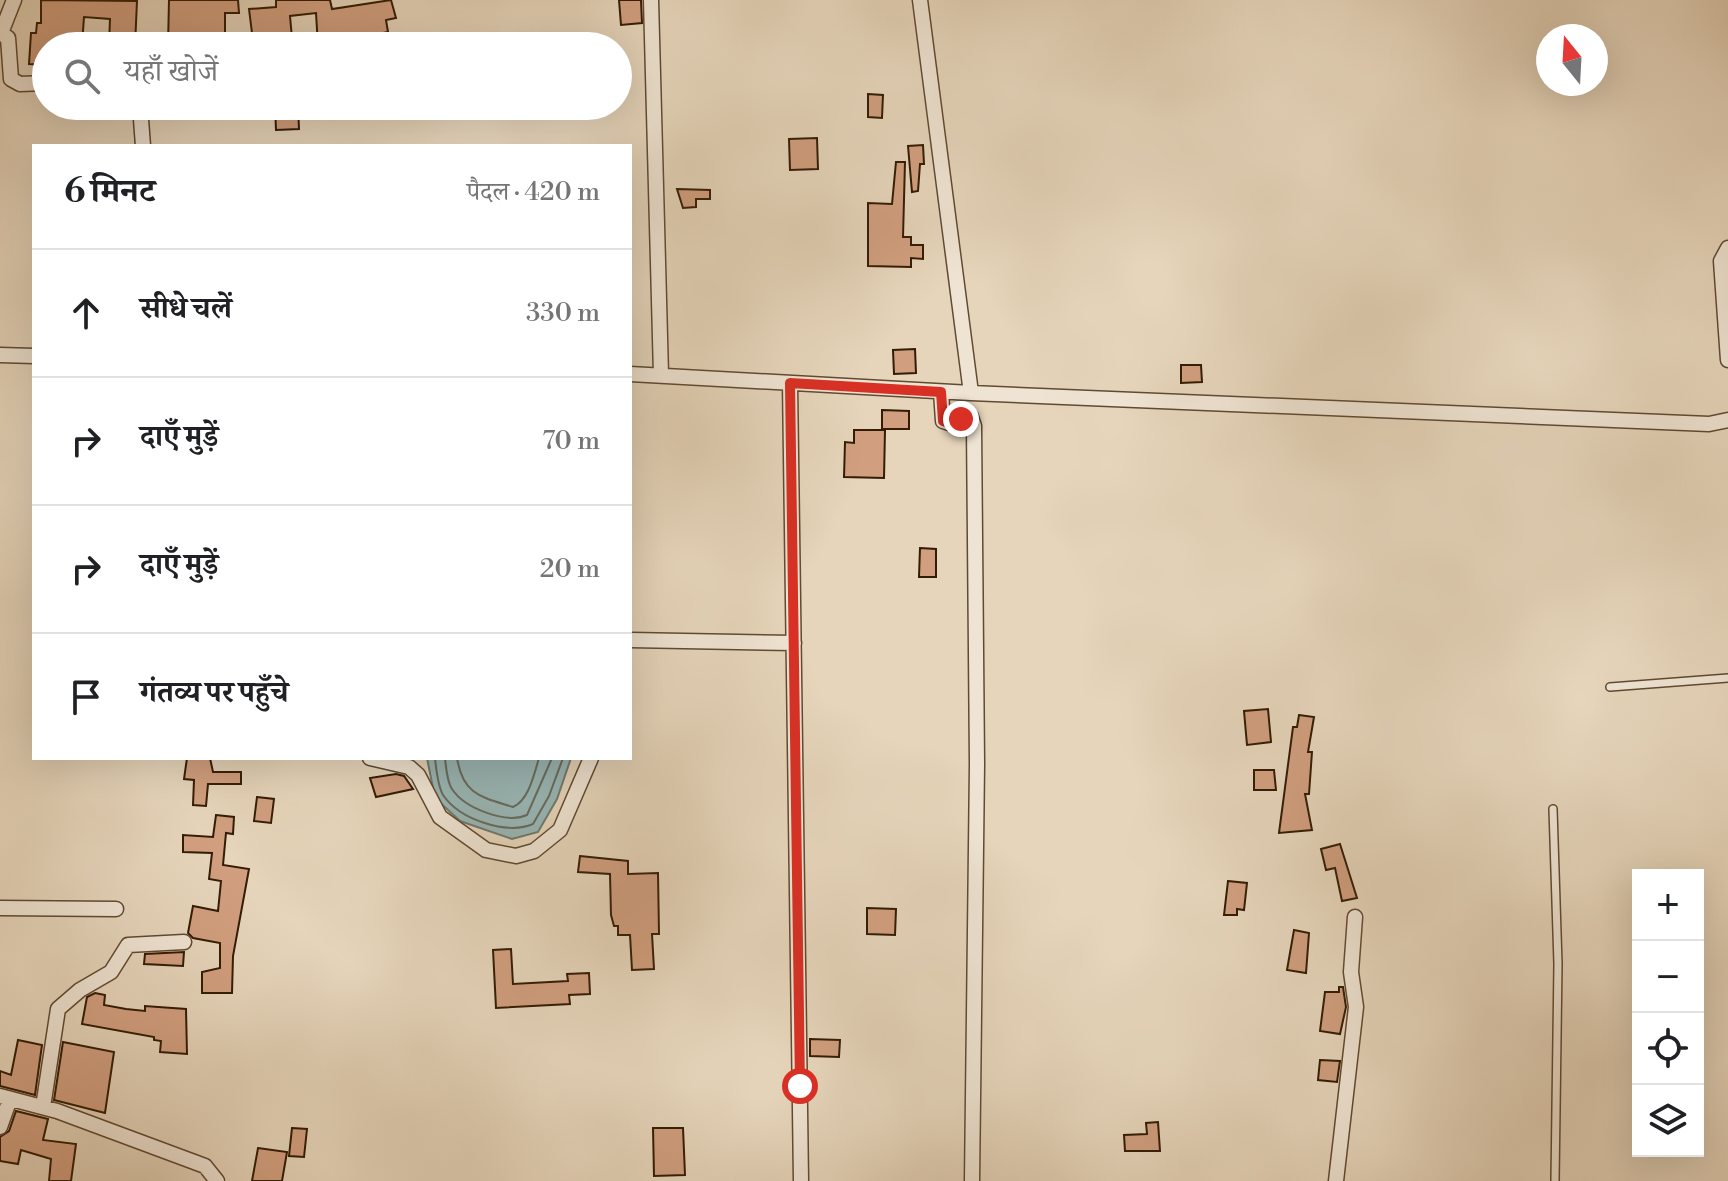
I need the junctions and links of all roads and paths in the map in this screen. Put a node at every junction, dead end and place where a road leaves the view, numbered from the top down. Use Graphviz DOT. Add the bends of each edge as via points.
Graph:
graph roads {
  1 [pos="14,0"];
  2 [pos="651,0"];
  3 [pos="920,0"];
  4 [pos="1,33"];
  5 [pos="32,84"];
  6 [pos="141,120"];
  7 [pos="143,144"];
  8 [pos="1728,248"];
  9 [pos="0,355"];
  10 [pos="32,356"];
  11 [pos="1728,360"];
  12 [pos="632,374"];
  13 [pos="661,375"];
  14 [pos="790,383"];
  15 [pos="941,392"];
  16 [pos="971,393"];
  17 [pos="1728,420"];
  18 [pos="632,640"];
  19 [pos="794,643"];
  20 [pos="1728,678"];
  21 [pos="1610,687"];
  22 [pos="379,760"];
  23 [pos="590,760"];
  24 [pos="1553,809"];
  25 [pos="0,908"];
  26 [pos="116,909"];
  27 [pos="1355,917"];
  28 [pos="184,942"];
  29 [pos="5,1097"];
  30 [pos="43,1107"];
  31 [pos="0,1127"];
  32 [pos="217,1181"];
  33 [pos="801,1181"];
  34 [pos="972,1181"];
  35 [pos="1336,1181"];
  36 [pos="1555,1181"];
  1 -- 4 [label="street"];
  2 -- 13 [label="street"];
  3 -- 16 [label="street"];
  4 -- 5 [label="street" via="8,38 11,79"];
  6 -- 7 [label="street"];
  8 -- 11 [label="street" via="1721,261"];
  9 -- 10 [label="street"];
  12 -- 13 [label="street"];
  13 -- 14 [label="street"];
  14 -- 15 [label="street"];
  14 -- 19 [label="street"];
  15 -- 16 [label="street"];
  15 -- 34 [label="street" via="943,421 971,417 974,426"];
  16 -- 17 [label="street" via="1709,424"];
  18 -- 19 [label="street"];
  19 -- 33 [label="street"];
  20 -- 21 [label="lane"];
  22 -- 23 [label="street" via="409,767 440,817 486,850 516,856 534,851 560,830"];
  24 -- 36 [label="lane" via="1558,964"];
  25 -- 26 [label="street"];
  27 -- 35 [label="street" via="1351,972 1356,1007"];
  28 -- 30 [label="street" via="128,945 111,972 58,1009"];
  29 -- 30 [label="street"];
  29 -- 31 [label="street"];
  30 -- 32 [label="street" via="205,1166"];
}
